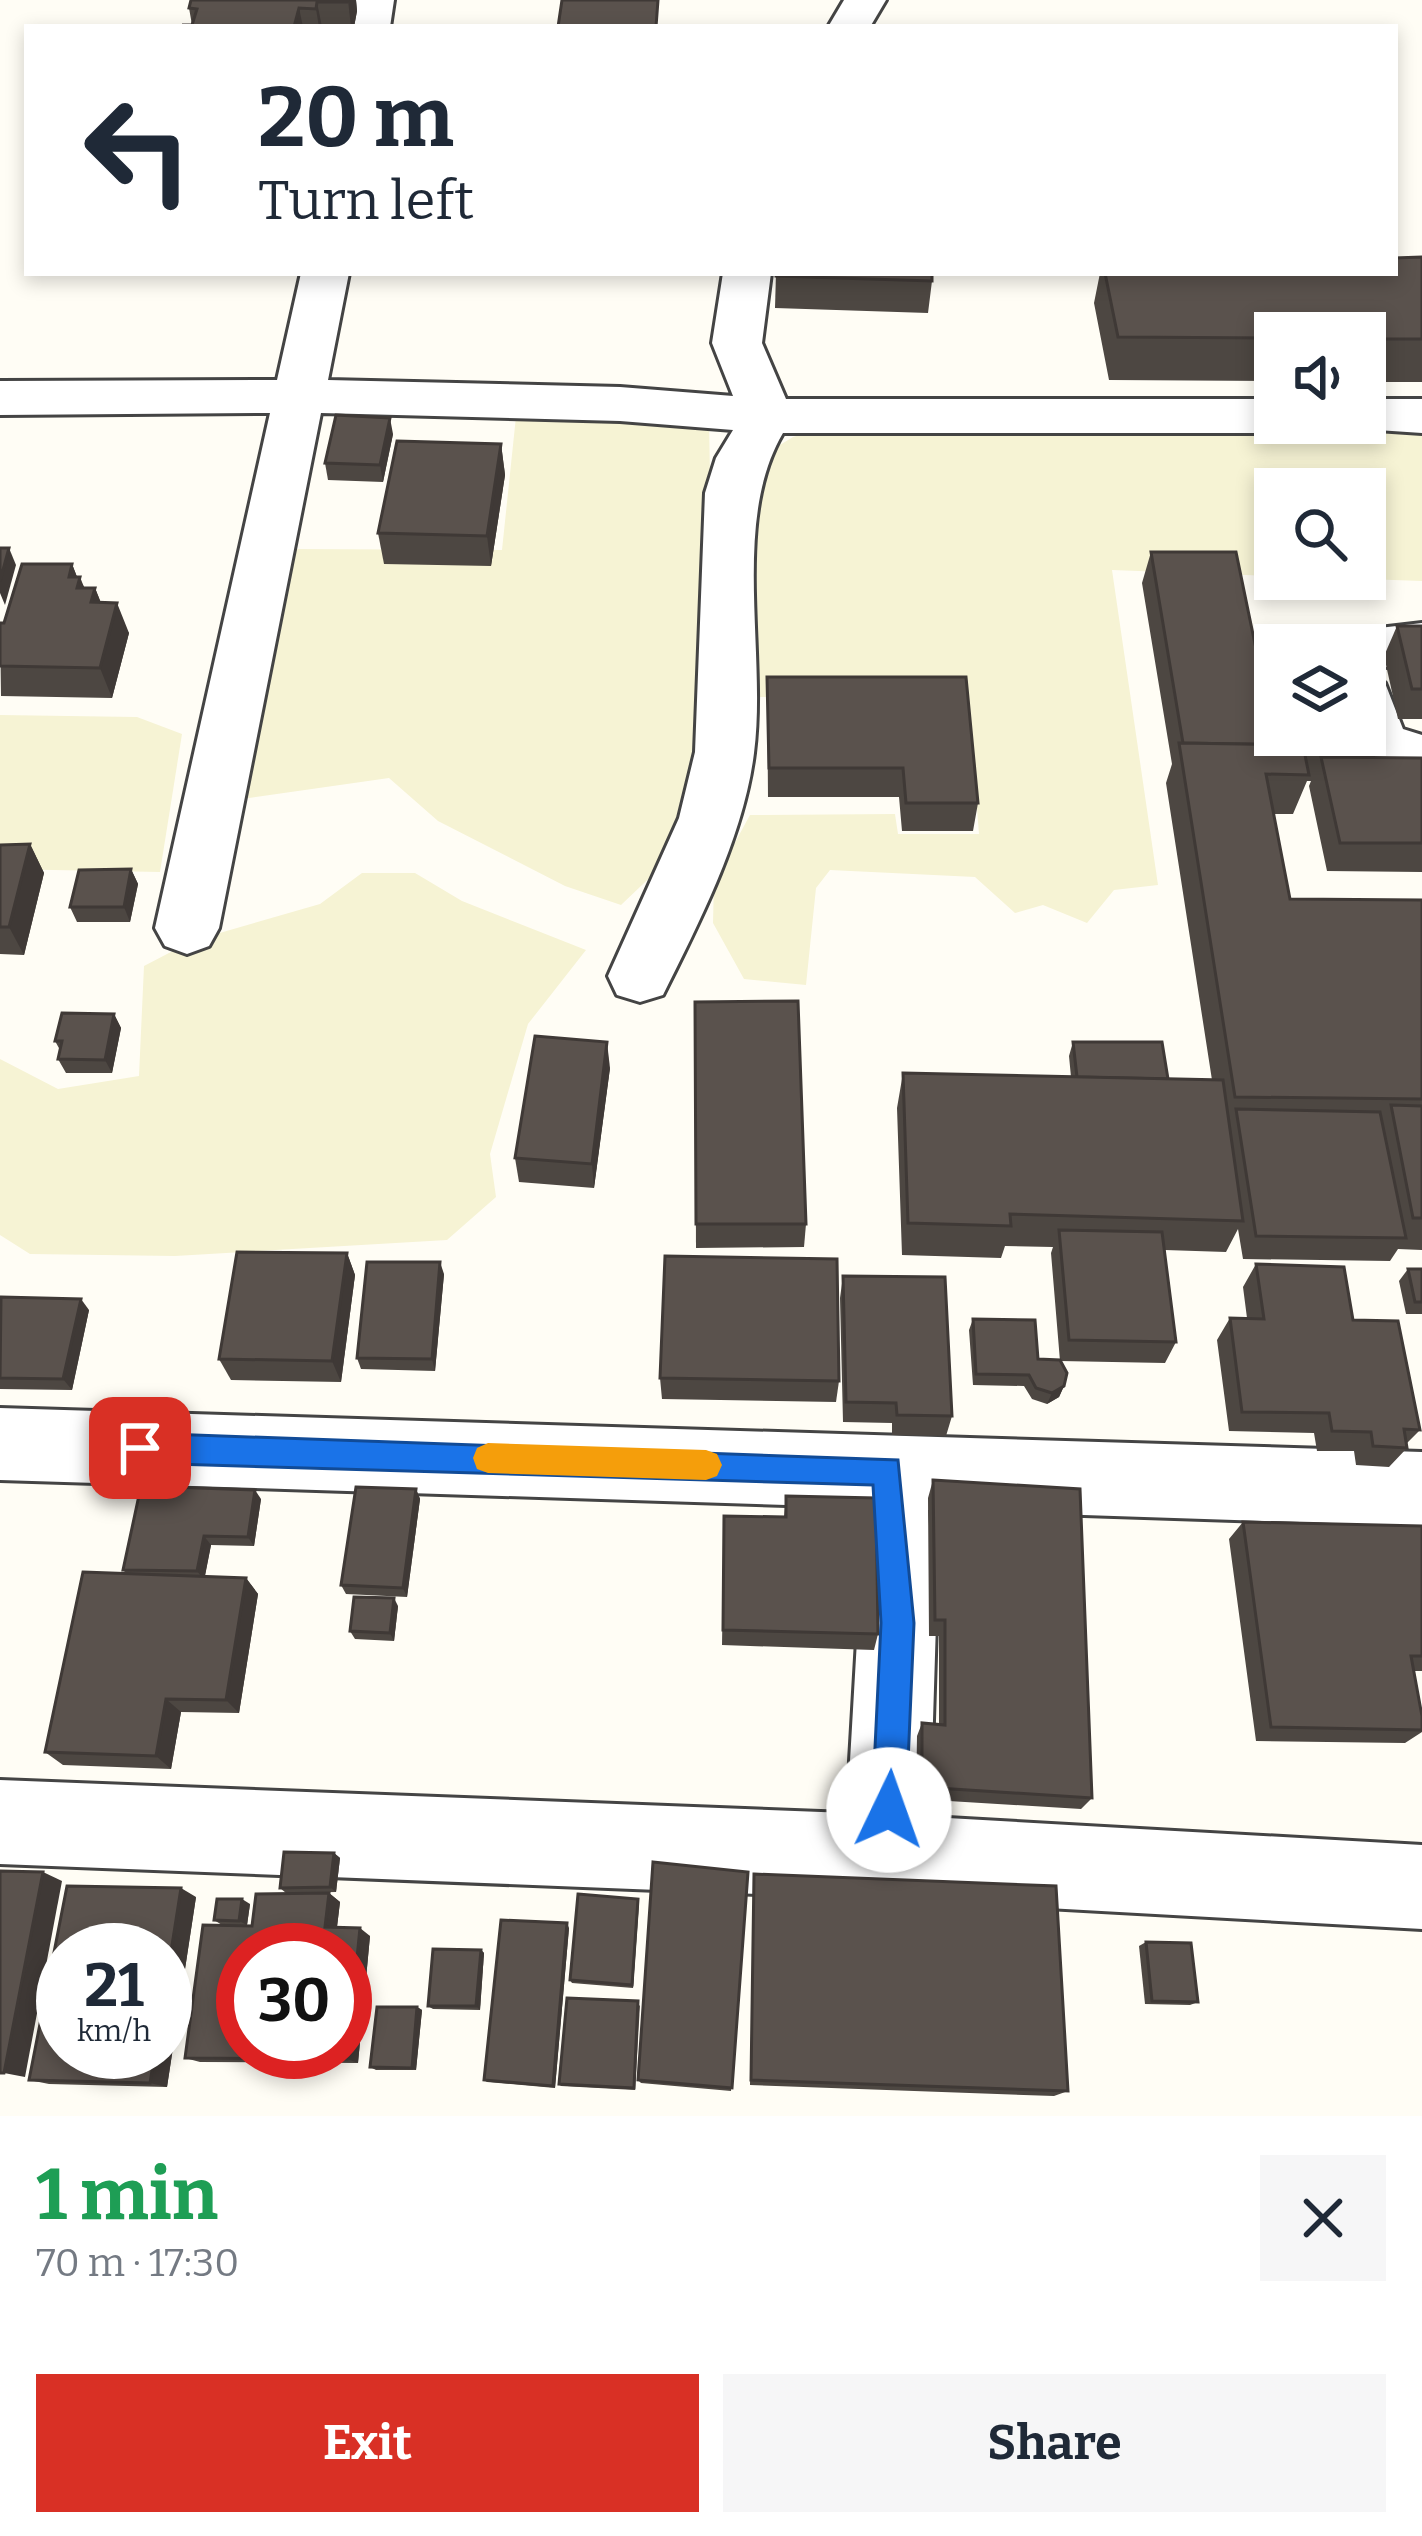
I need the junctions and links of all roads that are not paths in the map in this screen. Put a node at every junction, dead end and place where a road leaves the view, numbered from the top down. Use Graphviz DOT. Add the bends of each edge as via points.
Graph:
graph roads {
  1 [pos="324,276"];
  2 [pos="747,276"];
  3 [pos="303,397"];
  4 [pos="0,398"];
  5 [pos="767,416"];
  6 [pos="1254,416"];
  7 [pos="1386,416"];
  8 [pos="1422,416"];
  9 [pos="1422,644"];
  10 [pos="1386,646"];
  11 [pos="1386,746"];
  12 [pos="1422,758"];
  13 [pos="187,928"];
  14 [pos="640,976"];
  15 [pos="0,1444"];
  16 [pos="887,1470"];
  17 [pos="1422,1489"];
  18 [pos="0,1822"];
  19 [pos="887,1857"];
  20 [pos="1422,1887"];
  1 -- 3 [label="street"];
  2 -- 5 [label="street" via="737,343"];
  3 -- 4 [label="street"];
  3 -- 5 [label="street"];
  3 -- 13 [label="street"];
  5 -- 6 [label="street"];
  5 -- 14 [label="street" via="732,493 725,752 709,818"];
  7 -- 8 [label="street"];
  9 -- 10 [label="street"];
  11 -- 12 [label="street"];
  15 -- 16 [label="street"];
  16 -- 17 [label="street"];
  16 -- 19 [label="street" via="898,1623"];
  18 -- 19 [label="street"];
  19 -- 20 [label="street"];
}
